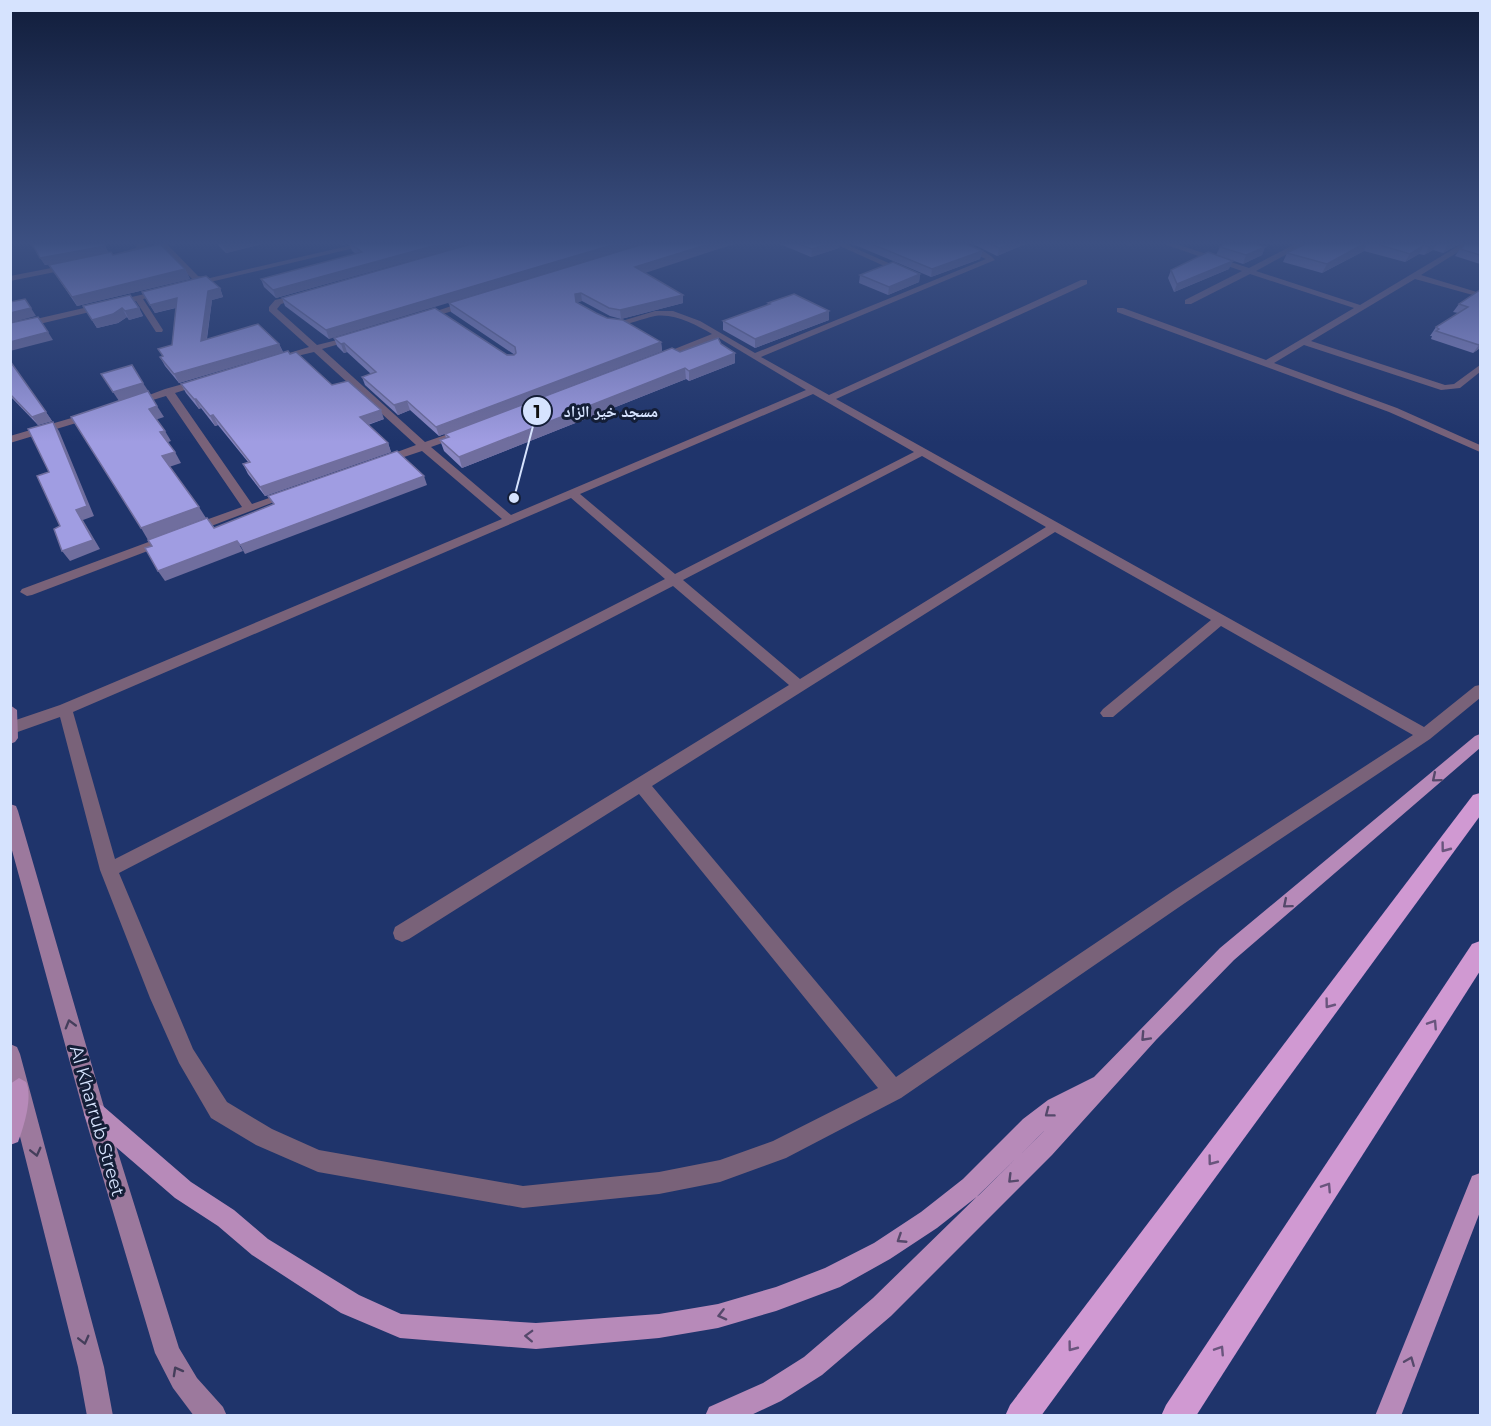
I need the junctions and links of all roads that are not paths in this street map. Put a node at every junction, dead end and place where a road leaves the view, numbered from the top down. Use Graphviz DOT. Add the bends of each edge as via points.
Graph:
graph roads {
  1 [pos="93,309"];
  2 [pos="145,309"];
  3 [pos="272,309"];
  4 [pos="452,309"];
  5 [pos="874,309"];
  6 [pos="1026,309"];
  7 [pos="1361,309"];
  8 [pos="1120,310"];
  9 [pos="441,312"];
  10 [pos="599,316"];
  11 [pos="450,318"];
  12 [pos="410,321"];
  13 [pos="10,328"];
  14 [pos="159,330"];
  15 [pos="367,333"];
  16 [pos="719,335"];
  17 [pos="1304,342"];
  18 [pos="314,349"];
  19 [pos="754,357"];
  20 [pos="269,362"];
  21 [pos="1266,364"];
  22 [pos="644,365"];
  23 [pos="1480,368"];
  24 [pos="1470,377"];
  25 [pos="213,378"];
  26 [pos="1480,381"];
  27 [pos="813,391"];
  28 [pos="168,392"];
  29 [pos="828,399"];
  30 [pos="123,405"];
  31 [pos="101,412"];
  32 [pos="468,430"];
  33 [pos="10,440"];
  34 [pos="424,447"];
  35 [pos="1480,449"];
  36 [pos="922,452"];
  37 [pos="369,466"];
  38 [pos="304,489"];
  39 [pos="572,493"];
  40 [pos="249,508"];
  41 [pos="509,519"];
  42 [pos="1055,527"];
  43 [pos="673,579"];
  44 [pos="27,592"];
  45 [pos="1220,620"];
  46 [pos="799,686"];
  47 [pos="1480,690"];
  48 [pos="65,709"];
  49 [pos="10,710"];
  50 [pos="1108,713"];
  51 [pos="11,733"];
  52 [pos="1425,735"];
  53 [pos="1480,740"];
  54 [pos="641,784"];
  55 [pos="1480,801"];
  56 [pos="10,811"];
  57 [pos="109,870"];
  58 [pos="402,933"];
  59 [pos="1480,952"];
  60 [pos="10,1054"];
  61 [pos="1100,1085"];
  62 [pos="19,1089"];
  63 [pos="894,1091"];
  64 [pos="94,1113"];
  65 [pos="10,1134"];
  66 [pos="1480,1184"];
  67 [pos="1183,1407"];
  68 [pos="100,1416"];
  69 [pos="214,1416"];
  70 [pos="718,1416"];
  71 [pos="1021,1416"];
  72 [pos="1388,1416"];
  1 -- 13 [label="street"];
  2 -- 14 [label="street"];
  3 -- 18 [label="street"];
  4 -- 9 [label="street"];
  5 -- 19 [label="street"];
  6 -- 29 [label="street"];
  7 -- 17 [label="street"];
  8 -- 21 [label="street"];
  9 -- 11 [label="street"];
  9 -- 12 [label="street"];
  10 -- 16 [label="street" via="620,324 667,313"];
  15 -- 18 [label="street"];
  16 -- 19 [label="street"];
  16 -- 22 [label="street"];
  17 -- 21 [label="street"];
  17 -- 24 [label="street" via="1434,387 1452,388"];
  18 -- 20 [label="street"];
  18 -- 34 [label="street"];
  19 -- 27 [label="street"];
  21 -- 35 [label="street" via="1426,423"];
  23 -- 24 [label="street"];
  24 -- 26 [label="street"];
  25 -- 28 [label="street"];
  27 -- 29 [label="street"];
  27 -- 39 [label="street"];
  28 -- 30 [label="street"];
  28 -- 40 [label="street"];
  29 -- 36 [label="street"];
  31 -- 33 [label="street"];
  32 -- 34 [label="street"];
  34 -- 37 [label="street"];
  34 -- 41 [label="street"];
  36 -- 42 [label="street"];
  36 -- 43 [label="street"];
  38 -- 40 [label="street"];
  39 -- 41 [label="street"];
  39 -- 43 [label="street"];
  40 -- 44 [label="street"];
  41 -- 48 [label="street"];
  42 -- 45 [label="street"];
  42 -- 46 [label="street"];
  43 -- 46 [label="street"];
  43 -- 57 [label="street"];
  45 -- 50 [label="street"];
  45 -- 52 [label="street"];
  46 -- 54 [label="street"];
  47 -- 52 [label="street"];
  48 -- 51 [label="street"];
  48 -- 57 [label="street"];
  49 -- 51 [label="main road"];
  52 -- 63 [label="street"];
  53 -- 61 [label="main road, one-way" via="1227,954"];
  54 -- 58 [label="street"];
  54 -- 63 [label="street"];
  55 -- 71 [label="highway, one-way"];
  64 -- 56 [label="main road, Al Kharrub Street, one-way"];
  57 -- 63 [label="street" via="177,1037 219,1110 264,1137 318,1161 523,1197 659,1183 720,1171 778,1150"];
  67 -- 59 [label="highway, one-way"];
  60 -- 62 [label="main road"];
  61 -- 64 [label="main road, one-way" via="1056,1107 929,1220 831,1278 718,1316 659,1326 536,1336 400,1326 350,1304 279,1260 226,1218 198,1202"];
  61 -- 70 [label="main road, one-way" via="989,1202 846,1339 772,1392"];
  62 -- 65 [label="main road"];
  62 -- 68 [label="main road, one-way" via="91,1367"];
  69 -- 64 [label="main road, Al Kharrub Street, one-way" via="183,1382 168,1353"];
  72 -- 66 [label="main road, one-way"];
}
